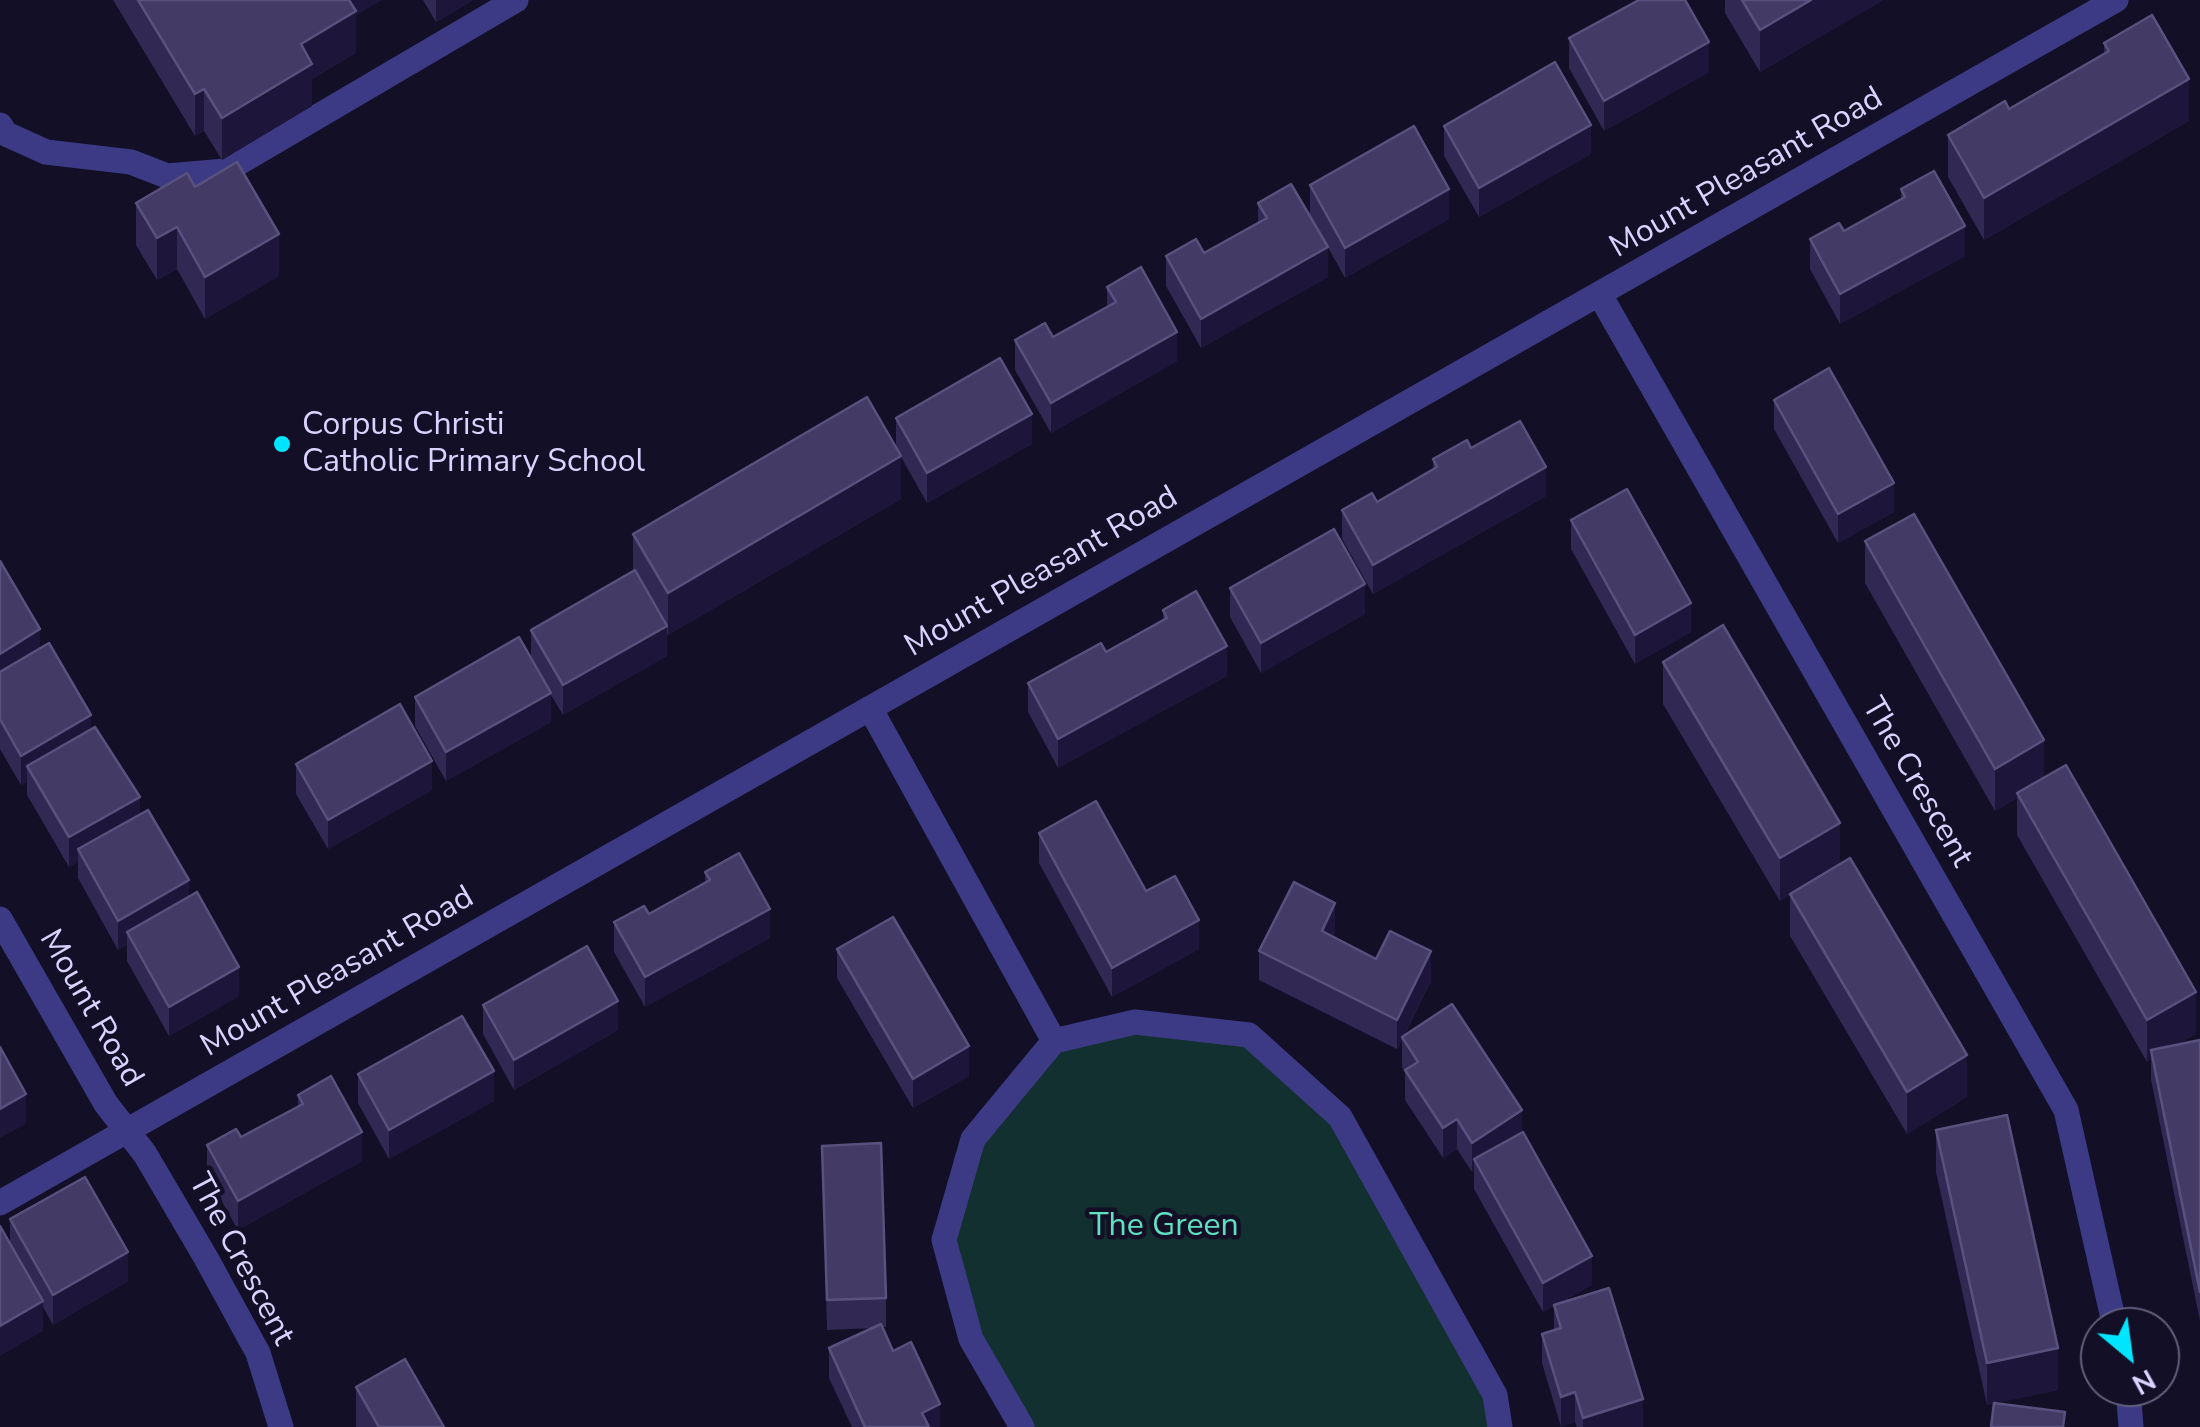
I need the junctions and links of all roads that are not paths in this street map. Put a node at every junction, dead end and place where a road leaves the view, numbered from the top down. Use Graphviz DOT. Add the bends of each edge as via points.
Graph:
graph roads {
  1 [pos="516,0"];
  2 [pos="2116,0"];
  3 [pos="0,125"];
  4 [pos="1600,295"];
  5 [pos="870,708"];
  6 [pos="0,919"];
  7 [pos="1054,1041"];
  8 [pos="127,1130"];
  9 [pos="0,1202"];
  10 [pos="2110,1307"];
  11 [pos="282,1427"];
  12 [pos="1022,1427"];
  13 [pos="1500,1427"];
  1 -- 3 [label="street" via="224,171 168,176 131,162 46,152"];
  2 -- 4 [label="street, Mount Pleasant Road"];
  4 -- 5 [label="street, Mount Pleasant Road"];
  4 -- 10 [label="street, The Crescent" via="2066,1110"];
  5 -- 7 [label="street"];
  5 -- 8 [label="street, Mount Pleasant Road"];
  6 -- 8 [label="street, Mount Road"];
  7 -- 12 [label="street" via="973,1139 944,1240 970,1338"];
  7 -- 13 [label="street" via="1135,1022 1248,1035 1340,1117 1495,1395"];
  8 -- 9 [label="street, Mount Pleasant Road"];
  8 -- 11 [label="street, The Crescent" via="258,1353"];
}
